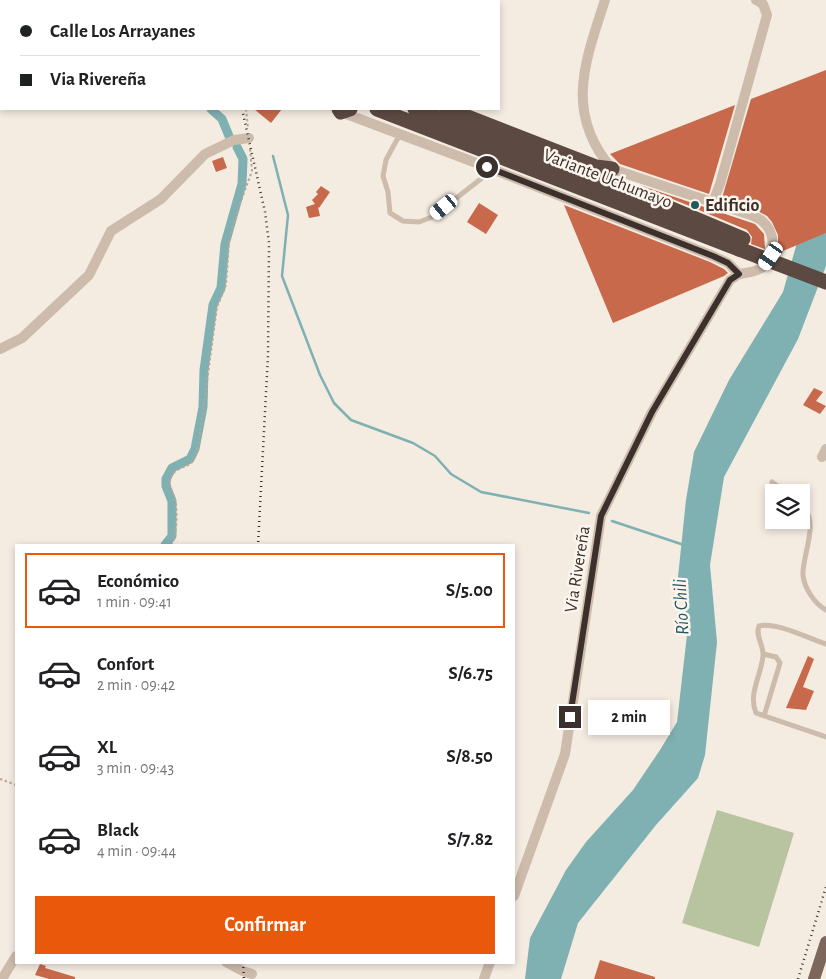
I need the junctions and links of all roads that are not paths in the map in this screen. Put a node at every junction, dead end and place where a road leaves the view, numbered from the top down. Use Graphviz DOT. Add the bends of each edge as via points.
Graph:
graph roads {
  1 [pos="605,0"];
  2 [pos="756,0"];
  3 [pos="344,110"];
  4 [pos="380,110"];
  5 [pos="417,110"];
  6 [pos="450,110"];
  7 [pos="401,133"];
  8 [pos="249,138"];
  9 [pos="487,167"];
  10 [pos="612,169"];
  11 [pos="582,173"];
  12 [pos="624,189"];
  13 [pos="713,202"];
  14 [pos="741,244"];
  15 [pos="826,272"];
  16 [pos="739,274"];
  17 [pos="826,282"];
  18 [pos="0,349"];
  19 [pos="772,482"];
  20 [pos="775,484"];
  21 [pos="809,529"];
  22 [pos="826,610"];
  23 [pos="826,644"];
  24 [pos="763,654"];
  25 [pos="764,716"];
  26 [pos="826,737"];
  27 [pos="515,893"];
  28 [pos="826,942"];
  29 [pos="15,958"];
  30 [pos="230,964"];
  31 [pos="489,964"];
  32 [pos="252,974"];
  33 [pos="2,979"];
  34 [pos="484,979"];
  35 [pos="814,979"];
  1 -- 10 [label="street" via="588,52 582,106 599,154"];
  2 -- 13 [label="street" via="763,4 767,15"];
  3 -- 7 [label="street"];
  4 -- 14 [label="highway, Variante Uchumayo"];
  5 -- 11 [label="highway, Variante Uchumayo"];
  6 -- 10 [label="highway" via="596,166"];
  7 -- 9 [label="street"];
  7 -- 9 [label="lane" via="386,160 383,176 390,213 403,221 419,222 432,217 482,178"];
  8 -- 18 [label="street" via="234,140 205,154 161,199 111,231 89,275 22,338"];
  9 -- 16 [label="street" via="713,256 728,263"];
  10 -- 11 [label="highway" via="592,176"];
  10 -- 12 [label="highway"];
  10 -- 13 [label="street"];
  11 -- 12 [label="highway, Variante Uchumayo"];
  12 -- 14 [label="highway, Variante Uchumayo"];
  13 -- 16 [label="street" via="751,215 770,231 771,256 752,273"];
  14 -- 15 [label="highway, Variante Uchumayo"];
  14 -- 17 [label="highway, Variante Uchumayo, bridge"];
  16 -- 27 [label="street, Via Rivereña" via="730,280 652,412 601,516 565,754"];
  19 -- 20 [label="lane"];
  21 -- 22 [label="lane" via="804,575 809,592"];
  23 -- 24 [label="lane" via="764,624 757,632"];
  24 -- 25 [label="lane" via="752,701 756,713"];
  24 -- 25 [label="lane" via="776,657 780,663"];
  25 -- 26 [label="lane"];
  28 -- 35 [label="main road"];
  29 -- 33 [label="street"];
  30 -- 32 [label="street"];
  31 -- 34 [label="street"];
}
